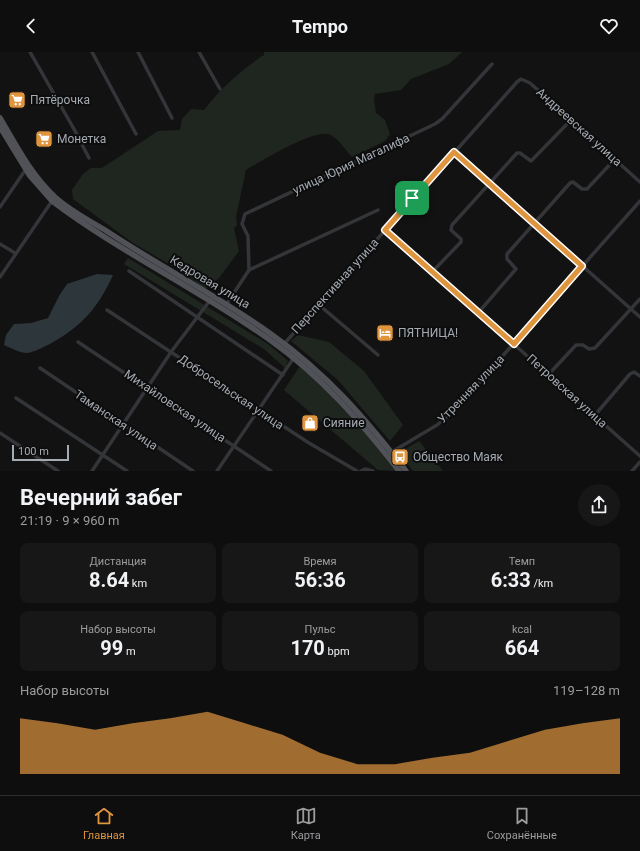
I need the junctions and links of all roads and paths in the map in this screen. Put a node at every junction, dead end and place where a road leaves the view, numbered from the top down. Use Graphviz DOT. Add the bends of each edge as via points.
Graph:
graph roads {
  1 [pos="30,52"];
  2 [pos="92,52"];
  3 [pos="138,52"];
  4 [pos="200,52"];
  5 [pos="492,64"];
  6 [pos="517,82"];
  7 [pos="220,89"];
  8 [pos="0,118"];
  9 [pos="172,118"];
  10 [pos="570,120"];
  11 [pos="0,127"];
  12 [pos="136,134"];
  13 [pos="2,135"];
  14 [pos="454,152"];
  15 [pos="89,158"];
  16 [pos="614,159"];
  17 [pos="26,169"];
  18 [pos="640,182"];
  19 [pos="489,184"];
  20 [pos="52,201"];
  21 [pos="640,201"];
  22 [pos="0,207"];
  23 [pos="378,210"];
  24 [pos="534,224"];
  25 [pos="385,230"];
  26 [pos="0,244"];
  27 [pos="16,253"];
  28 [pos="582,266"];
  29 [pos="249,270"];
  30 [pos="129,271"];
  31 [pos="432,272"];
  32 [pos="0,277"];
  33 [pos="212,298"];
  34 [pos="640,299"];
  35 [pos="318,304"];
  36 [pos="225,307"];
  37 [pos="632,309"];
  38 [pos="107,310"];
  39 [pos="478,313"];
  40 [pos="197,317"];
  41 [pos="640,317"];
  42 [pos="78,342"];
  43 [pos="514,344"];
  44 [pos="282,346"];
  45 [pos="171,352"];
  46 [pos="378,355"];
  47 [pos="295,356"];
  48 [pos="40,368"];
  49 [pos="282,374"];
  50 [pos="550,374"];
  51 [pos="640,376"];
  52 [pos="148,389"];
  53 [pos="16,398"];
  54 [pos="259,410"];
  55 [pos="594,415"];
  56 [pos="124,425"];
  57 [pos="0,434"];
  58 [pos="234,446"];
  59 [pos="389,453"];
  60 [pos="103,455"];
  61 [pos="640,456"];
  62 [pos="640,462"];
  63 [pos="58,471"];
  64 [pos="92,471"];
  65 [pos="126,471"];
  66 [pos="193,471"];
  67 [pos="217,471"];
  68 [pos="271,471"];
  69 [pos="357,471"];
  70 [pos="361,471"];
  71 [pos="373,471"];
  72 [pos="400,471"];
  73 [pos="406,471"];
  74 [pos="632,471"];
  1 -- 15 [label="street"];
  2 -- 12 [label="street"];
  3 -- 9 [label="street"];
  4 -- 7 [label="street"];
  5 -- 29 [label="street, улица Юрия Магалифа" via="435,124 245,214 242,224 248,236"];
  6 -- 10 [label="street, Андреевская улица" via="521,79 530,83"];
  6 -- 14 [label="street, Перспективная улица"];
  8 -- 33 [label="main road, Кедровая улица" via="33,172 55,197"];
  10 -- 16 [label="street, Андреевская улица"];
  10 -- 19 [label="street" via="531,161 517,153"];
  11 -- 13 [label="main road, Кедровая улица"];
  13 -- 17 [label="main road, Кедровая улица"];
  14 -- 19 [label="street"];
  14 -- 25 [label="street, Перспективная улица"];
  16 -- 18 [label="street, Андреевская улица"];
  16 -- 24 [label="street" via="587,189 570,183"];
  17 -- 20 [label="main road, Кедровая улица" via="41,191"];
  17 -- 22 [label="street"];
  19 -- 24 [label="street"];
  19 -- 31 [label="street" via="452,225 451,230 461,242"];
  20 -- 27 [label="street"];
  20 -- 33 [label="main road, Кедровая улица"];
  21 -- 28 [label="street, Утренняя улица"];
  23 -- 29 [label="street"];
  24 -- 28 [label="street"];
  24 -- 39 [label="street" via="506,256 515,266 515,271"];
  25 -- 31 [label="street, Петровская улица"];
  25 -- 35 [label="street, Перспективная улица"];
  26 -- 27 [label="street"];
  27 -- 32 [label="street"];
  28 -- 37 [label="street"];
  28 -- 43 [label="street, Утренняя улица"];
  29 -- 36 [label="street"];
  30 -- 40 [label="street"];
  31 -- 39 [label="street, Петровская улица"];
  33 -- 36 [label="main road, Кедровая улица"];
  33 -- 40 [label="street"];
  34 -- 37 [label="street"];
  35 -- 44 [label="street, Перспективная улица"];
  35 -- 46 [label="street"];
  36 -- 44 [label="main road, Кедровая улица"];
  37 -- 41 [label="street"];
  37 -- 50 [label="street" via="595,348 592,350 583,345 576,345"];
  38 -- 45 [label="street, Добросельская улица"];
  39 -- 43 [label="street, Петровская улица"];
  40 -- 45 [label="street"];
  40 -- 49 [label="street"];
  42 -- 52 [label="street, Михайловская улица"];
  43 -- 50 [label="street, Петровская улица"];
  43 -- 59 [label="street, Утренняя улица" via="448,416 418,438"];
  44 -- 47 [label="main road, Кедровая улица"];
  45 -- 52 [label="street"];
  45 -- 54 [label="street, Добросельская улица"];
  47 -- 49 [label="street"];
  47 -- 59 [label="main road, Кедровая улица" via="331,382"];
  48 -- 56 [label="street, Таманская улица"];
  49 -- 54 [label="street"];
  50 -- 55 [label="street, Петровская улица"];
  51 -- 55 [label="street" via="634,372 630,374"];
  52 -- 56 [label="street"];
  52 -- 58 [label="street, Михайловская улица"];
  53 -- 60 [label="street"];
  54 -- 58 [label="street"];
  54 -- 69 [label="street, Добросельская улица"];
  55 -- 61 [label="street, Петровская улица"];
  56 -- 60 [label="street"];
  56 -- 66 [label="street, Таманская улица"];
  57 -- 63 [label="street"];
  58 -- 67 [label="street"];
  58 -- 68 [label="street, Михайловская улица"];
  59 -- 72 [label="main road, Кедровая улица"];
  59 -- 73 [label="main road, Кедровая улица"];
  60 -- 64 [label="street"];
  60 -- 65 [label="street"];
  62 -- 74 [label="street"];
  70 -- 71 [label="street"];
}
